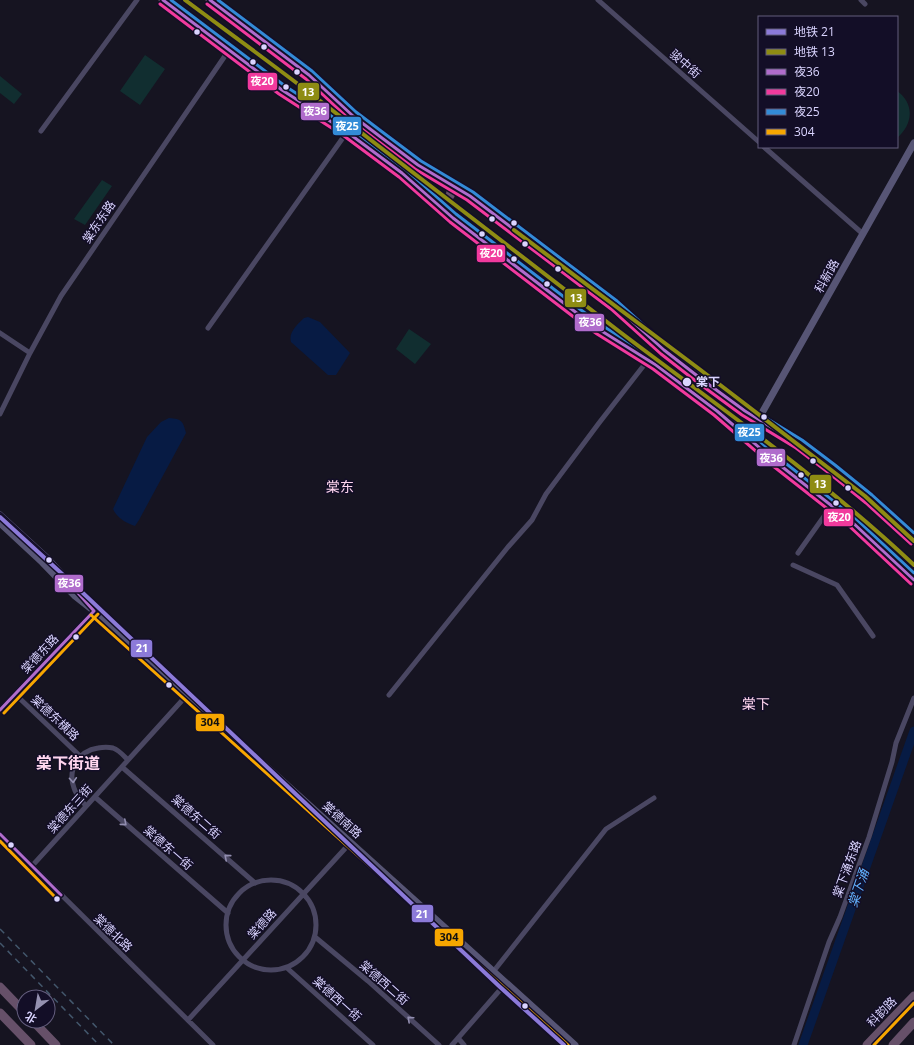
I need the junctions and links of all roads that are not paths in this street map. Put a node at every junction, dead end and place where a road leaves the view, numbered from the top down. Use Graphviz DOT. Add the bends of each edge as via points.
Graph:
graph roads {
  1 [pos="137,0"];
  2 [pos="163,0"];
  3 [pos="210,0"];
  4 [pos="598,0"];
  5 [pos="229,50"];
  6 [pos="41,131"];
  7 [pos="347,132"];
  8 [pos="758,141"];
  9 [pos="914,144"];
  10 [pos="765,148"];
  11 [pos="402,173"];
  12 [pos="448,183"];
  13 [pos="863,234"];
  14 [pos="208,328"];
  15 [pos="0,333"];
  16 [pos="30,353"];
  17 [pos="648,360"];
  18 [pos="0,414"];
  19 [pos="758,420"];
  20 [pos="832,506"];
  21 [pos="0,515"];
  22 [pos="0,523"];
  23 [pos="914,540"];
  24 [pos="798,553"];
  25 [pos="793,565"];
  26 [pos="914,580"];
  27 [pos="94,611"];
  28 [pos="874,636"];
  29 [pos="16,694"];
  30 [pos="187,695"];
  31 [pos="389,695"];
  32 [pos="914,698"];
  33 [pos="0,710"];
  34 [pos="80,756"];
  35 [pos="128,760"];
  36 [pos="122,767"];
  37 [pos="94,797"];
  38 [pos="654,798"];
  39 [pos="86,806"];
  40 [pos="0,834"];
  41 [pos="351,842"];
  42 [pos="32,866"];
  43 [pos="256,883"];
  44 [pos="303,894"];
  45 [pos="228,913"];
  46 [pos="315,937"];
  47 [pos="243,960"];
  48 [pos="287,968"];
  49 [pos="494,972"];
  50 [pos="506,983"];
  51 [pos="0,987"];
  52 [pos="914,996"];
  53 [pos="16,1004"];
  54 [pos="0,1013"];
  55 [pos="188,1020"];
  56 [pos="914,1022"];
  57 [pos="41,1029"];
  58 [pos="458,1038"];
  59 [pos="31,1045"];
  60 [pos="56,1045"];
  61 [pos="214,1045"];
  62 [pos="373,1045"];
  63 [pos="439,1045"];
  64 [pos="452,1045"];
  65 [pos="464,1045"];
  66 [pos="575,1045"];
  67 [pos="794,1045"];
  68 [pos="867,1045"];
  69 [pos="893,1045"];
  1 -- 6 [label="street"];
  2 -- 5 [label="highway"];
  3 -- 12 [label="highway" via="305,71 353,116 418,165"];
  4 -- 8 [label="street, 骏中街"];
  5 -- 7 [label="highway" via="298,101"];
  5 -- 16 [label="street, 棠东东路" via="61,296"];
  7 -- 11 [label="highway"];
  7 -- 14 [label="street"];
  9 -- 13 [label="street, 科新路"];
  10 -- 13 [label="street"];
  11 -- 12 [label="highway" via="444,199 451,194"];
  11 -- 17 [label="highway" via="447,214 532,279 600,330"];
  12 -- 19 [label="highway" via="470,196 614,305 676,359"];
  13 -- 19 [label="street, 科新路"];
  15 -- 16 [label="street"];
  16 -- 18 [label="street, 棠东东路"];
  17 -- 20 [label="highway" via="717,411"];
  17 -- 31 [label="street" via="598,423 551,488 532,520"];
  19 -- 23 [label="highway" via="799,444 832,468"];
  20 -- 24 [label="street"];
  20 -- 26 [label="highway"];
  21 -- 27 [label="street" via="47,558"];
  22 -- 27 [label="street" via="75,596"];
  25 -- 28 [label="street" via="837,585"];
  27 -- 29 [label="street, 棠德东路"];
  27 -- 30 [label="street, 棠德南路"];
  29 -- 33 [label="street, 棠德东路"];
  29 -- 34 [label="street, 棠德东横路"];
  30 -- 35 [label="street, 棠德东三街"];
  30 -- 41 [label="street, 棠德南路"];
  32 -- 67 [label="street, 棠下涌东路" via="896,743 868,837"];
  34 -- 35 [label="street" via="90,749 103,747 114,748"];
  34 -- 39 [label="street, one-way" via="75,763 72,777 74,789"];
  35 -- 36 [label="street, 棠德东三街"];
  36 -- 37 [label="street, 棠德东三街"];
  43 -- 36 [label="street, 棠德东二街, one-way"];
  37 -- 39 [label="street, 棠德东三街"];
  37 -- 45 [label="street, 棠德东一街, one-way"];
  38 -- 49 [label="street" via="606,829"];
  39 -- 42 [label="street, 棠德东三街"];
  40 -- 42 [label="street, 棠德北路"];
  41 -- 44 [label="street, 棠德路"];
  41 -- 49 [label="street, 棠德南路"];
  42 -- 55 [label="street, 棠德北路"];
  43 -- 44 [label="street" via="278,881 292,886"];
  43 -- 45 [label="street" via="238,895"];
  44 -- 46 [label="street" via="315,914"];
  44 -- 47 [label="street, 棠德路"];
  45 -- 47 [label="street" via="226,928 230,943"];
  46 -- 48 [label="street" via="305,956"];
  63 -- 46 [label="street, 棠德西二街, one-way"];
  47 -- 48 [label="street" via="264,970"];
  47 -- 55 [label="street, 棠德路"];
  48 -- 62 [label="street, 棠德西一街"];
  49 -- 50 [label="street, 棠德南路"];
  50 -- 58 [label="street"];
  50 -- 66 [label="street, 棠德南路"];
  51 -- 53 [label="highway"];
  52 -- 68 [label="highway, 科韵路"];
  54 -- 59 [label="highway"];
  55 -- 61 [label="street, 棠德北路"];
  56 -- 69 [label="highway"];
  57 -- 60 [label="highway"];
  58 -- 64 [label="street"];
  58 -- 65 [label="street"];
}
